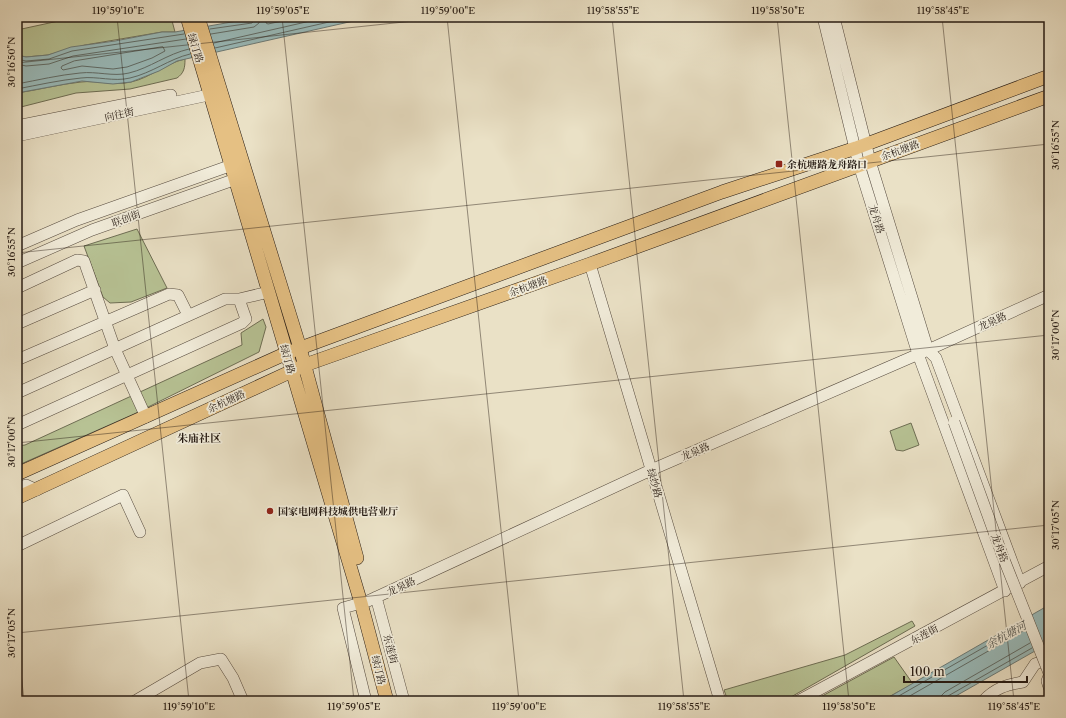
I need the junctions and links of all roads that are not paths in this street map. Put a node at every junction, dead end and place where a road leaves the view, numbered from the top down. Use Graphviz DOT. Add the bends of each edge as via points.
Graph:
graph roads {
  1 [pos="822,17"];
  2 [pos="834,17"];
  3 [pos="193,21"];
  4 [pos="1049,76"];
  5 [pos="215,90"];
  6 [pos="1049,96"];
  7 [pos="17,126"];
  8 [pos="17,136"];
  9 [pos="861,146"];
  10 [pos="865,163"];
  11 [pos="232,165"];
  12 [pos="236,179"];
  13 [pos="17,246"];
  14 [pos="17,263"];
  15 [pos="590,264"];
  16 [pos="17,288"];
  17 [pos="95,290"];
  18 [pos="269,292"];
  19 [pos="1049,295"];
  20 [pos="239,299"];
  21 [pos="188,315"];
  22 [pos="105,322"];
  23 [pos="17,324"];
  24 [pos="300,348"];
  25 [pos="115,349"];
  26 [pos="923,352"];
  27 [pos="286,353"];
  28 [pos="17,360"];
  29 [pos="305,366"];
  30 [pos="292,370"];
  31 [pos="128,375"];
  32 [pos="17,393"];
  33 [pos="954,406"];
  34 [pos="146,417"];
  35 [pos="943,418"];
  36 [pos="954,422"];
  37 [pos="17,425"];
  38 [pos="34,466"];
  39 [pos="651,470"];
  40 [pos="17,474"];
  41 [pos="17,480"];
  42 [pos="17,489"];
  43 [pos="36,490"];
  44 [pos="17,498"];
  45 [pos="140,532"];
  46 [pos="17,546"];
  47 [pos="1049,566"];
  48 [pos="1020,582"];
  49 [pos="1005,591"];
  50 [pos="368,600"];
  51 [pos="1049,659"];
  52 [pos="1049,675"];
  53 [pos="1049,687"];
  54 [pos="135,701"];
  55 [pos="243,701"];
  56 [pos="366,701"];
  57 [pos="387,701"];
  58 [pos="394,701"];
  59 [pos="404,701"];
  60 [pos="720,701"];
  61 [pos="798,701"];
  62 [pos="983,701"];
  1 -- 9 [label="street, 龙舟路"];
  2 -- 9 [label="street, 龙舟路"];
  3 -- 5 [label="main road, 绿汀路"];
  4 -- 9 [label="main road, 余杭塘路"];
  5 -- 7 [label="street, 向往街"];
  5 -- 8 [label="street, 向往街"];
  5 -- 11 [label="main road, 绿汀路"];
  5 -- 24 [label="main road, 绿汀路"];
  6 -- 10 [label="main road, 余杭塘路"];
  9 -- 10 [label="street, 龙舟路"];
  9 -- 24 [label="main road, 余杭塘路" via="722,192"];
  10 -- 15 [label="main road, 余杭塘路"];
  10 -- 26 [label="street, 龙舟路"];
  11 -- 12 [label="main road, 绿汀路"];
  11 -- 13 [label="street, 联创街" via="77,220"];
  12 -- 14 [label="street, 联创街" via="92,230"];
  12 -- 18 [label="main road, 绿汀路"];
  15 -- 29 [label="main road, 余杭塘路"];
  15 -- 39 [label="street, 绿纱路"];
  16 -- 17 [label="street" via="77,260 84,261"];
  17 -- 22 [label="street"];
  17 -- 23 [label="street"];
  18 -- 20 [label="street"];
  18 -- 27 [label="main road, 绿汀路"];
  19 -- 26 [label="street, 龙泉路"];
  20 -- 21 [label="street" via="225,299"];
  20 -- 31 [label="street" via="246,319 242,323"];
  21 -- 22 [label="street" via="178,295 169,294"];
  21 -- 25 [label="street"];
  22 -- 25 [label="street"];
  22 -- 28 [label="street"];
  24 -- 27 [label="main road, 余杭塘路"];
  24 -- 29 [label="main road, 绿汀路"];
  25 -- 31 [label="street"];
  25 -- 32 [label="street"];
  26 -- 33 [label="street, 龙舟路" via="936,358"];
  26 -- 35 [label="street, 龙舟路"];
  26 -- 39 [label="street, 龙泉路"];
  27 -- 30 [label="main road, 绿汀路"];
  27 -- 34 [label="main road, 余杭塘路"];
  29 -- 30 [label="main road, 余杭塘路"];
  29 -- 50 [label="main road, 绿汀路"];
  30 -- 43 [label="main road, 余杭塘路"];
  30 -- 50 [label="main road, 绿汀路"];
  31 -- 34 [label="street"];
  31 -- 37 [label="street"];
  33 -- 36 [label="street, 龙舟路"];
  33 -- 48 [label="street, 龙舟路"];
  34 -- 38 [label="main road, 余杭塘路"];
  35 -- 36 [label="street"];
  35 -- 49 [label="street, 龙舟路" via="950,444"];
  36 -- 52 [label="street, 龙舟路, bridge"];
  38 -- 40 [label="main road, 余杭塘路"];
  38 -- 41 [label="street"];
  39 -- 50 [label="street, 龙泉路"];
  39 -- 60 [label="street, 绿纱路"];
  42 -- 43 [label="street" via="26,485"];
  43 -- 44 [label="main road, 余杭塘路"];
  45 -- 46 [label="street" via="123,495"];
  47 -- 48 [label="street, 东莲街"];
  48 -- 49 [label="street, 东莲街"];
  49 -- 61 [label="street, 东莲街"];
  50 -- 56 [label="street, 龙泉路" via="343,608"];
  50 -- 57 [label="main road, 绿汀路"];
  50 -- 58 [label="main road, 绿汀路"];
  50 -- 59 [label="street, 东莲街"];
  51 -- 62 [label="street" via="1035,664 1023,682 1003,686"];
  52 -- 53 [label="street"];
  54 -- 55 [label="street" via="200,663 221,659"];
}
